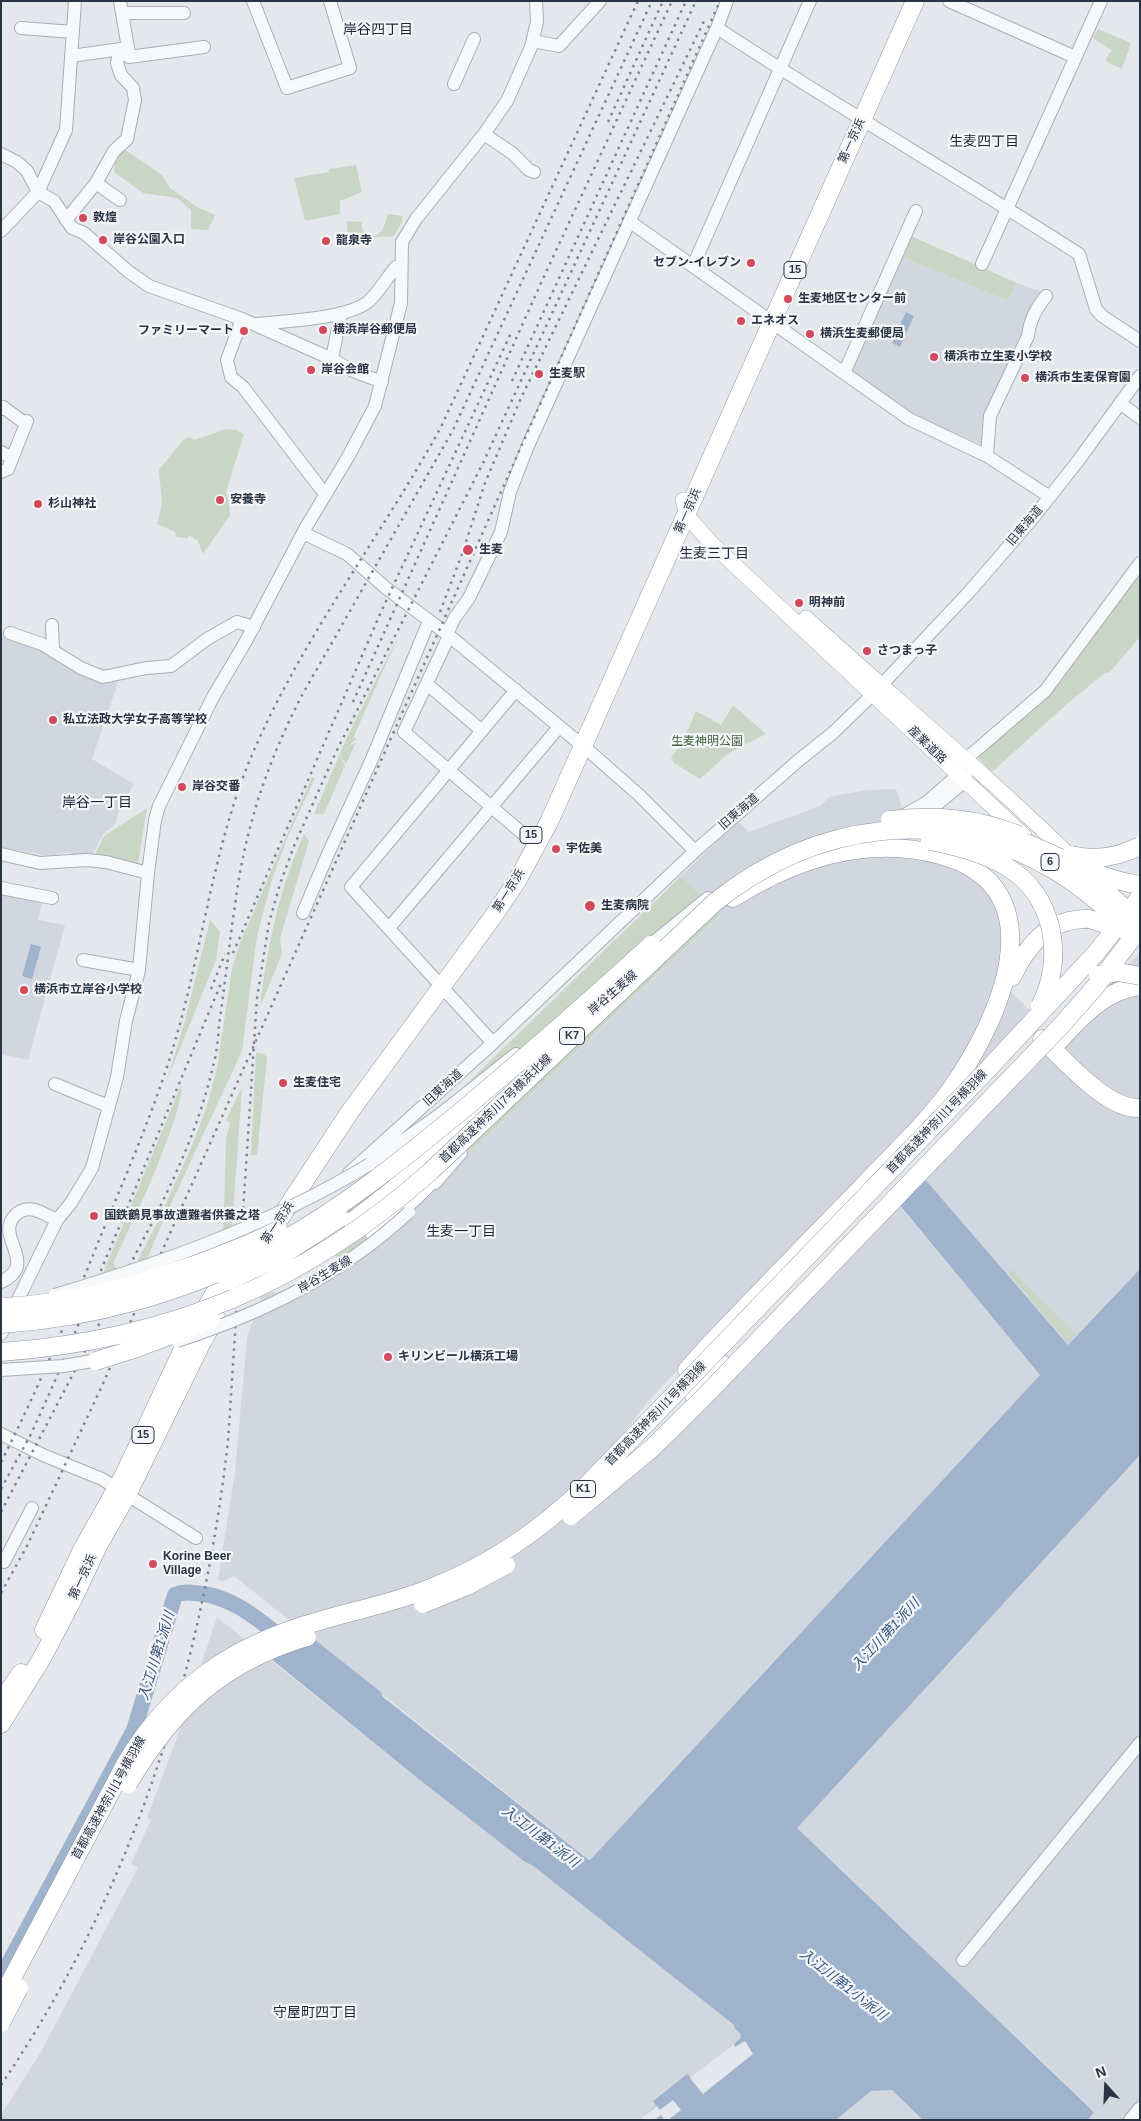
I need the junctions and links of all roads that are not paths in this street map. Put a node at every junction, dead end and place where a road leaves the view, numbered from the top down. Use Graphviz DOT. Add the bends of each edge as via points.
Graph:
graph roads {
  1 [pos="75,1"];
  2 [pos="253,1"];
  3 [pos="330,1"];
  4 [pos="536,1"];
  5 [pos="600,1"];
  6 [pos="727,1"];
  7 [pos="810,1"];
  8 [pos="905,1"];
  9 [pos="915,1"];
  10 [pos="949,1"];
  11 [pos="1101,1"];
  12 [pos="121,7"];
  13 [pos="184,13"];
  14 [pos="21,28"];
  15 [pos="717,28"];
  16 [pos="73,32"];
  17 [pos="474,39"];
  18 [pos="532,41"];
  19 [pos="204,47"];
  20 [pos="124,49"];
  21 [pos="71,56"];
  22 [pos="1075,57"];
  23 [pos="780,69"];
  24 [pos="454,84"];
  25 [pos="858,118"];
  26 [pos="484,134"];
  27 [pos="1,154"];
  28 [pos="534,172"];
  29 [pos="96,183"];
  30 [pos="38,192"];
  31 [pos="120,200"];
  32 [pos="1007,208"];
  33 [pos="916,211"];
  34 [pos="66,220"];
  35 [pos="634,224"];
  36 [pos="1,232"];
  37 [pos="982,264"];
  38 [pos="401,266"];
  39 [pos="693,266"];
  40 [pos="1046,296"];
  41 [pos="341,313"];
  42 [pos="242,319"];
  43 [pos="768,320"];
  44 [pos="254,325"];
  45 [pos="1140,341"];
  46 [pos="332,359"];
  47 [pos="844,373"];
  48 [pos="1140,376"];
  49 [pos="382,382"];
  50 [pos="1123,398"];
  51 [pos="1,409"];
  52 [pos="1140,418"];
  53 [pos="7,455"];
  54 [pos="987,456"];
  55 [pos="1,472"];
  56 [pos="326,492"];
  57 [pos="1050,497"];
  58 [pos="688,510"];
  59 [pos="303,533"];
  60 [pos="671,537"];
  61 [pos="713,537"];
  62 [pos="1140,563"];
  63 [pos="429,621"];
  64 [pos="52,626"];
  65 [pos="254,627"];
  66 [pos="10,633"];
  67 [pos="448,635"];
  68 [pos="54,651"];
  69 [pos="427,684"];
  70 [pos="516,690"];
  71 [pos="877,690"];
  72 [pos="559,727"];
  73 [pos="481,730"];
  74 [pos="579,744"];
  75 [pos="448,771"];
  76 [pos="964,772"];
  77 [pos="949,790"];
  78 [pos="492,807"];
  79 [pos="867,824"];
  80 [pos="529,839"];
  81 [pos="1140,846"];
  82 [pos="800,850"];
  83 [pos="695,851"];
  84 [pos="1,854"];
  85 [pos="148,873"];
  86 [pos="1140,885"];
  87 [pos="1,888"];
  88 [pos="708,894"];
  89 [pos="1140,897"];
  90 [pos="52,898"];
  91 [pos="303,913"];
  92 [pos="389,928"];
  93 [pos="1138,932"];
  94 [pos="1122,934"];
  95 [pos="83,960"];
  96 [pos="1091,969"];
  97 [pos="139,970"];
  98 [pos="1140,976"];
  99 [pos="438,983"];
  100 [pos="1140,986"];
  101 [pos="609,1001"];
  102 [pos="986,1029"];
  103 [pos="566,1034"];
  104 [pos="1034,1040"];
  105 [pos="493,1044"];
  106 [pos="511,1063"];
  107 [pos="55,1084"];
  108 [pos="505,1100"];
  109 [pos="108,1106"];
  110 [pos="1140,1108"];
  111 [pos="959,1116"];
  112 [pos="950,1143"];
  113 [pos="301,1180"];
  114 [pos="57,1220"];
  115 [pos="818,1245"];
  116 [pos="1,1282"];
  117 [pos="2,1313"];
  118 [pos="1,1334"];
  119 [pos="108,1338"];
  120 [pos="1,1352"];
  121 [pos="96,1361"];
  122 [pos="1,1370"];
  123 [pos="1,1434"];
  124 [pos="634,1436"];
  125 [pos="122,1492"];
  126 [pos="32,1508"];
  127 [pos="579,1509"];
  128 [pos="196,1538"];
  129 [pos="1,1560"];
  130 [pos="1,1701"];
  131 [pos="1,1724"];
  132 [pos="1140,1743"];
  133 [pos="964,1960"];
  134 [pos="1,1999"];
  135 [pos="1,2023"];
  136 [pos="1140,2108"];
  137 [pos="1130,2120"];
  1 -- 16 [label="street"];
  2 -- 3 [label="street" via="287,88 350,68"];
  4 -- 18 [label="street" via="537,22"];
  5 -- 18 [label="street" via="559,46"];
  6 -- 15 [label="street"];
  7 -- 23 [label="street"];
  8 -- 25 [label="highway, 第一京浜 / 15"];
  9 -- 25 [label="highway, 第一京浜 / 15"];
  10 -- 22 [label="street"];
  11 -- 22 [label="street"];
  12 -- 13 [label="street"];
  12 -- 20 [label="street"];
  14 -- 16 [label="street"];
  15 -- 23 [label="street"];
  15 -- 35 [label="street"];
  16 -- 21 [label="street"];
  17 -- 24 [label="street"];
  18 -- 26 [label="street" via="507,101"];
  19 -- 20 [label="street" via="129,58"];
  20 -- 21 [label="street"];
  20 -- 29 [label="street" via="117,63 121,75 133,88 135,100 127,139 114,151"];
  21 -- 30 [label="street" via="66,130"];
  22 -- 32 [label="street"];
  23 -- 25 [label="street"];
  23 -- 39 [label="street"];
  25 -- 32 [label="street"];
  25 -- 43 [label="highway, 第一京浜 / 15"];
  26 -- 28 [label="street"];
  26 -- 38 [label="street" via="408,231 402,242"];
  27 -- 30 [label="street" via="17,162 27,172"];
  29 -- 31 [label="street"];
  29 -- 34 [label="street"];
  30 -- 34 [label="street" via="54,200"];
  30 -- 36 [label="street"];
  32 -- 37 [label="street"];
  32 -- 45 [label="street" via="1079,254 1096,309"];
  33 -- 47 [label="street"];
  34 -- 42 [label="street" via="72,228 84,233 149,286"];
  35 -- 39 [label="street"];
  35 -- 67 [label="street" via="527,448 510,492 501,532"];
  38 -- 41 [label="street" via="396,267 370,300 354,310"];
  38 -- 49 [label="street" via="402,303"];
  39 -- 43 [label="street"];
  40 -- 54 [label="street" via="1029,324 1028,336 990,416"];
  41 -- 44 [label="street"];
  41 -- 46 [label="street"];
  42 -- 44 [label="street"];
  42 -- 56 [label="street" via="227,360 231,377 243,387"];
  43 -- 47 [label="street"];
  43 -- 58 [label="highway, 第一京浜 / 15"];
  44 -- 46 [label="street"];
  46 -- 49 [label="street"];
  47 -- 54 [label="street" via="909,418"];
  48 -- 50 [label="street, 旧東海道"];
  49 -- 56 [label="street" via="366,426"];
  50 -- 52 [label="street"];
  50 -- 57 [label="street, 旧東海道"];
  51 -- 53 [label="street" via="3,407 27,423"];
  53 -- 55 [label="street" via="8,468"];
  54 -- 57 [label="street"];
  56 -- 59 [label="street"];
  57 -- 71 [label="street, 旧東海道" via="970,591"];
  58 -- 60 [label="highway, 第一京浜 / 15"];
  58 -- 61 [label="main road, 産業道路 / 6"];
  58 -- 61 [label="main road, 産業道路 / 6" via="696,510"];
  59 -- 63 [label="street" via="347,554"];
  59 -- 65 [label="street"];
  60 -- 61 [label="main road, 産業道路 / 6" via="687,534"];
  60 -- 74 [label="highway, 第一京浜 / 15"];
  61 -- 71 [label="main road, 産業道路 / 6"];
  62 -- 76 [label="street, 岸谷生麦線" via="1045,691"];
  63 -- 67 [label="street"];
  63 -- 91 [label="street"];
  64 -- 68 [label="street"];
  65 -- 68 [label="street" via="237,622 226,626 171,666 103,677"];
  65 -- 85 [label="street" via="212,697 159,806"];
  66 -- 68 [label="street"];
  67 -- 69 [label="street"];
  67 -- 70 [label="street"];
  69 -- 73 [label="street"];
  69 -- 75 [label="street" via="404,732"];
  70 -- 72 [label="street"];
  70 -- 73 [label="street"];
  71 -- 76 [label="main road, 産業道路 / 6"];
  71 -- 76 [label="main road, 産業道路 / 6" via="912,713"];
  71 -- 83 [label="street, 旧東海道" via="834,732"];
  72 -- 74 [label="street"];
  72 -- 78 [label="street"];
  73 -- 75 [label="street"];
  74 -- 80 [label="highway, 第一京浜 / 15"];
  74 -- 83 [label="street" via="638,795"];
  74 -- 99 [label="highway, 第一京浜 / 15" via="549,822 517,881 492,918"];
  75 -- 78 [label="street"];
  75 -- 92 [label="street" via="351,886"];
  76 -- 77 [label="street, 岸谷生麦線"];
  76 -- 93 [label="main road, 産業道路 / 6" via="986,776 1043,830"];
  76 -- 94 [label="main road, 産業道路 / 6"];
  77 -- 103 [label="street, 岸谷生麦線, bridge" via="923,816 899,829 795,863 731,895"];
  77 -- 106 [label="street, 岸谷生麦線, bridge" via="905,815 781,857 726,886 684,917"];
  78 -- 80 [label="street"];
  78 -- 92 [label="street"];
  79 -- 81 [label="highway, bridge" via="932,817 971,820 1088,858 1114,856"];
  79 -- 88 [label="highway, 首都高速神奈川7号横浜北線 / K7" via="833,830 784,847 751,864"];
  79 -- 93 [label="highway, 首都高速神奈川7号横浜北線 / K7, bridge" via="942,823 1006,838 1082,875 1110,895"];
  80 -- 99 [label="highway, 第一京浜 / 15" via="507,881"];
  82 -- 86 [label="highway, bridge" via="867,828 918,821 946,822 975,826 1007,836 1121,882"];
  82 -- 93 [label="highway, 首都高速神奈川7号横浜北線 / K7, bridge" via="834,839 885,831 935,832 984,840 1055,871"];
  82 -- 101 [label="highway, 首都高速神奈川7号横浜北線 / K7, bridge" via="766,866 732,888"];
  83 -- 105 [label="street, 旧東海道"];
  84 -- 85 [label="street" via="40,863 106,862"];
  85 -- 97 [label="street"];
  87 -- 90 [label="street"];
  88 -- 106 [label="highway, 首都高速神奈川7号横浜北線 / K7, bridge"];
  88 -- 111 [label="highway, bridge" via="752,866 781,853 824,841 857,837 889,837 944,844 985,856 1020,876 1036,896 1049,922 1054,954 1052,975 1031,1021"];
  89 -- 115 [label="highway, 首都高速神奈川1号横羽線 / K1, bridge" via="1072,980"];
  92 -- 99 [label="street"];
  93 -- 94 [label="main road, 産業道路 / 6"];
  93 -- 102 [label="highway, bridge" via="1089,919 1064,922 1046,930 1022,958"];
  93 -- 104 [label="main road"];
  93 -- 112 [label="highway, 首都高速神奈川1号横羽線 / K1, bridge" via="1078,1007"];
  94 -- 96 [label="main road"];
  95 -- 97 [label="street"];
  96 -- 104 [label="highway"];
  97 -- 109 [label="street"];
  98 -- 111 [label="highway, bridge" via="1118,972 1101,974 1068,992"];
  99 -- 105 [label="street"];
  99 -- 113 [label="highway, 第一京浜 / 15" via="349,1097"];
  100 -- 112 [label="highway, bridge" via="1113,993 1094,1006 996,1104"];
  101 -- 102 [label="highway, bridge" via="695,925 764,880 801,863 834,853 897,848 960,862 981,875 1000,898 1010,927 1010,952 1004,982"];
  101 -- 108 [label="highway, 首都高速神奈川7号横浜北線 / K7, bridge"];
  102 -- 124 [label="highway, bridge" via="965,1068 925,1120 710,1344"];
  103 -- 119 [label="highway, bridge" via="402,1182 344,1228 225,1296 177,1316"];
  103 -- 121 [label="street, 岸谷生麦線, bridge" via="408,1212 354,1258 302,1289 241,1318 172,1343"];
  104 -- 110 [label="highway" via="1104,1096 1127,1107"];
  104 -- 115 [label="highway, bridge" via="889,1184"];
  105 -- 113 [label="street, 旧東海道" via="329,1192"];
  106 -- 117 [label="highway, bridge" via="412,1144 261,1239 112,1292"];
  106 -- 117 [label="highway, 首都高速神奈川7号横浜北線 / K7, bridge" via="434,1134 379,1176 310,1224 264,1251 217,1273 155,1295 84,1313 25,1323"];
  107 -- 109 [label="street"];
  108 -- 119 [label="highway, 首都高速神奈川7号横浜北線 / K7, bridge" via="395,1202 317,1256 267,1284 222,1303"];
  108 -- 121 [label="highway, bridge" via="416,1195 374,1232 330,1263 250,1305"];
  109 -- 114 [label="street" via="92,1168"];
  111 -- 127 [label="highway, bridge" via="696,1394"];
  112 -- 127 [label="highway, 首都高速神奈川1号横羽線 / K1, bridge" via="701,1400 652,1448"];
  113 -- 125 [label="highway, 第一京浜 / 15" via="202,1342"];
  114 -- 116 [label="street" via="36,1210 22,1211 12,1219 9,1233 16,1268 9,1278"];
  114 -- 118 [label="street"];
  115 -- 124 [label="highway, 首都高速神奈川1号横羽線 / K1, bridge"];
  119 -- 120 [label="highway, 首都高速神奈川7号横浜北線 / K7, bridge"];
  121 -- 122 [label="street, 岸谷生麦線, bridge"];
  123 -- 125 [label="street" via="102,1479"];
  124 -- 134 [label="highway, 首都高速神奈川1号横羽線 / K1, bridge" via="556,1514 486,1563 406,1597 313,1622 268,1638 229,1657 187,1687 148,1728 126,1763"];
  125 -- 128 [label="street"];
  125 -- 130 [label="highway, 第一京浜 / 15" via="82,1550 46,1627"];
  125 -- 131 [label="highway, 第一京浜 / 15" via="74,1597 42,1658"];
  126 -- 129 [label="street" via="4,1562"];
  127 -- 135 [label="highway, 首都高速神奈川1号横羽線 / K1, bridge" via="535,1545 483,1578 411,1608 286,1644 239,1666 194,1698 160,1734 138,1766"];
  132 -- 133 [label="street"];
  136 -- 137 [label="street"];
}
